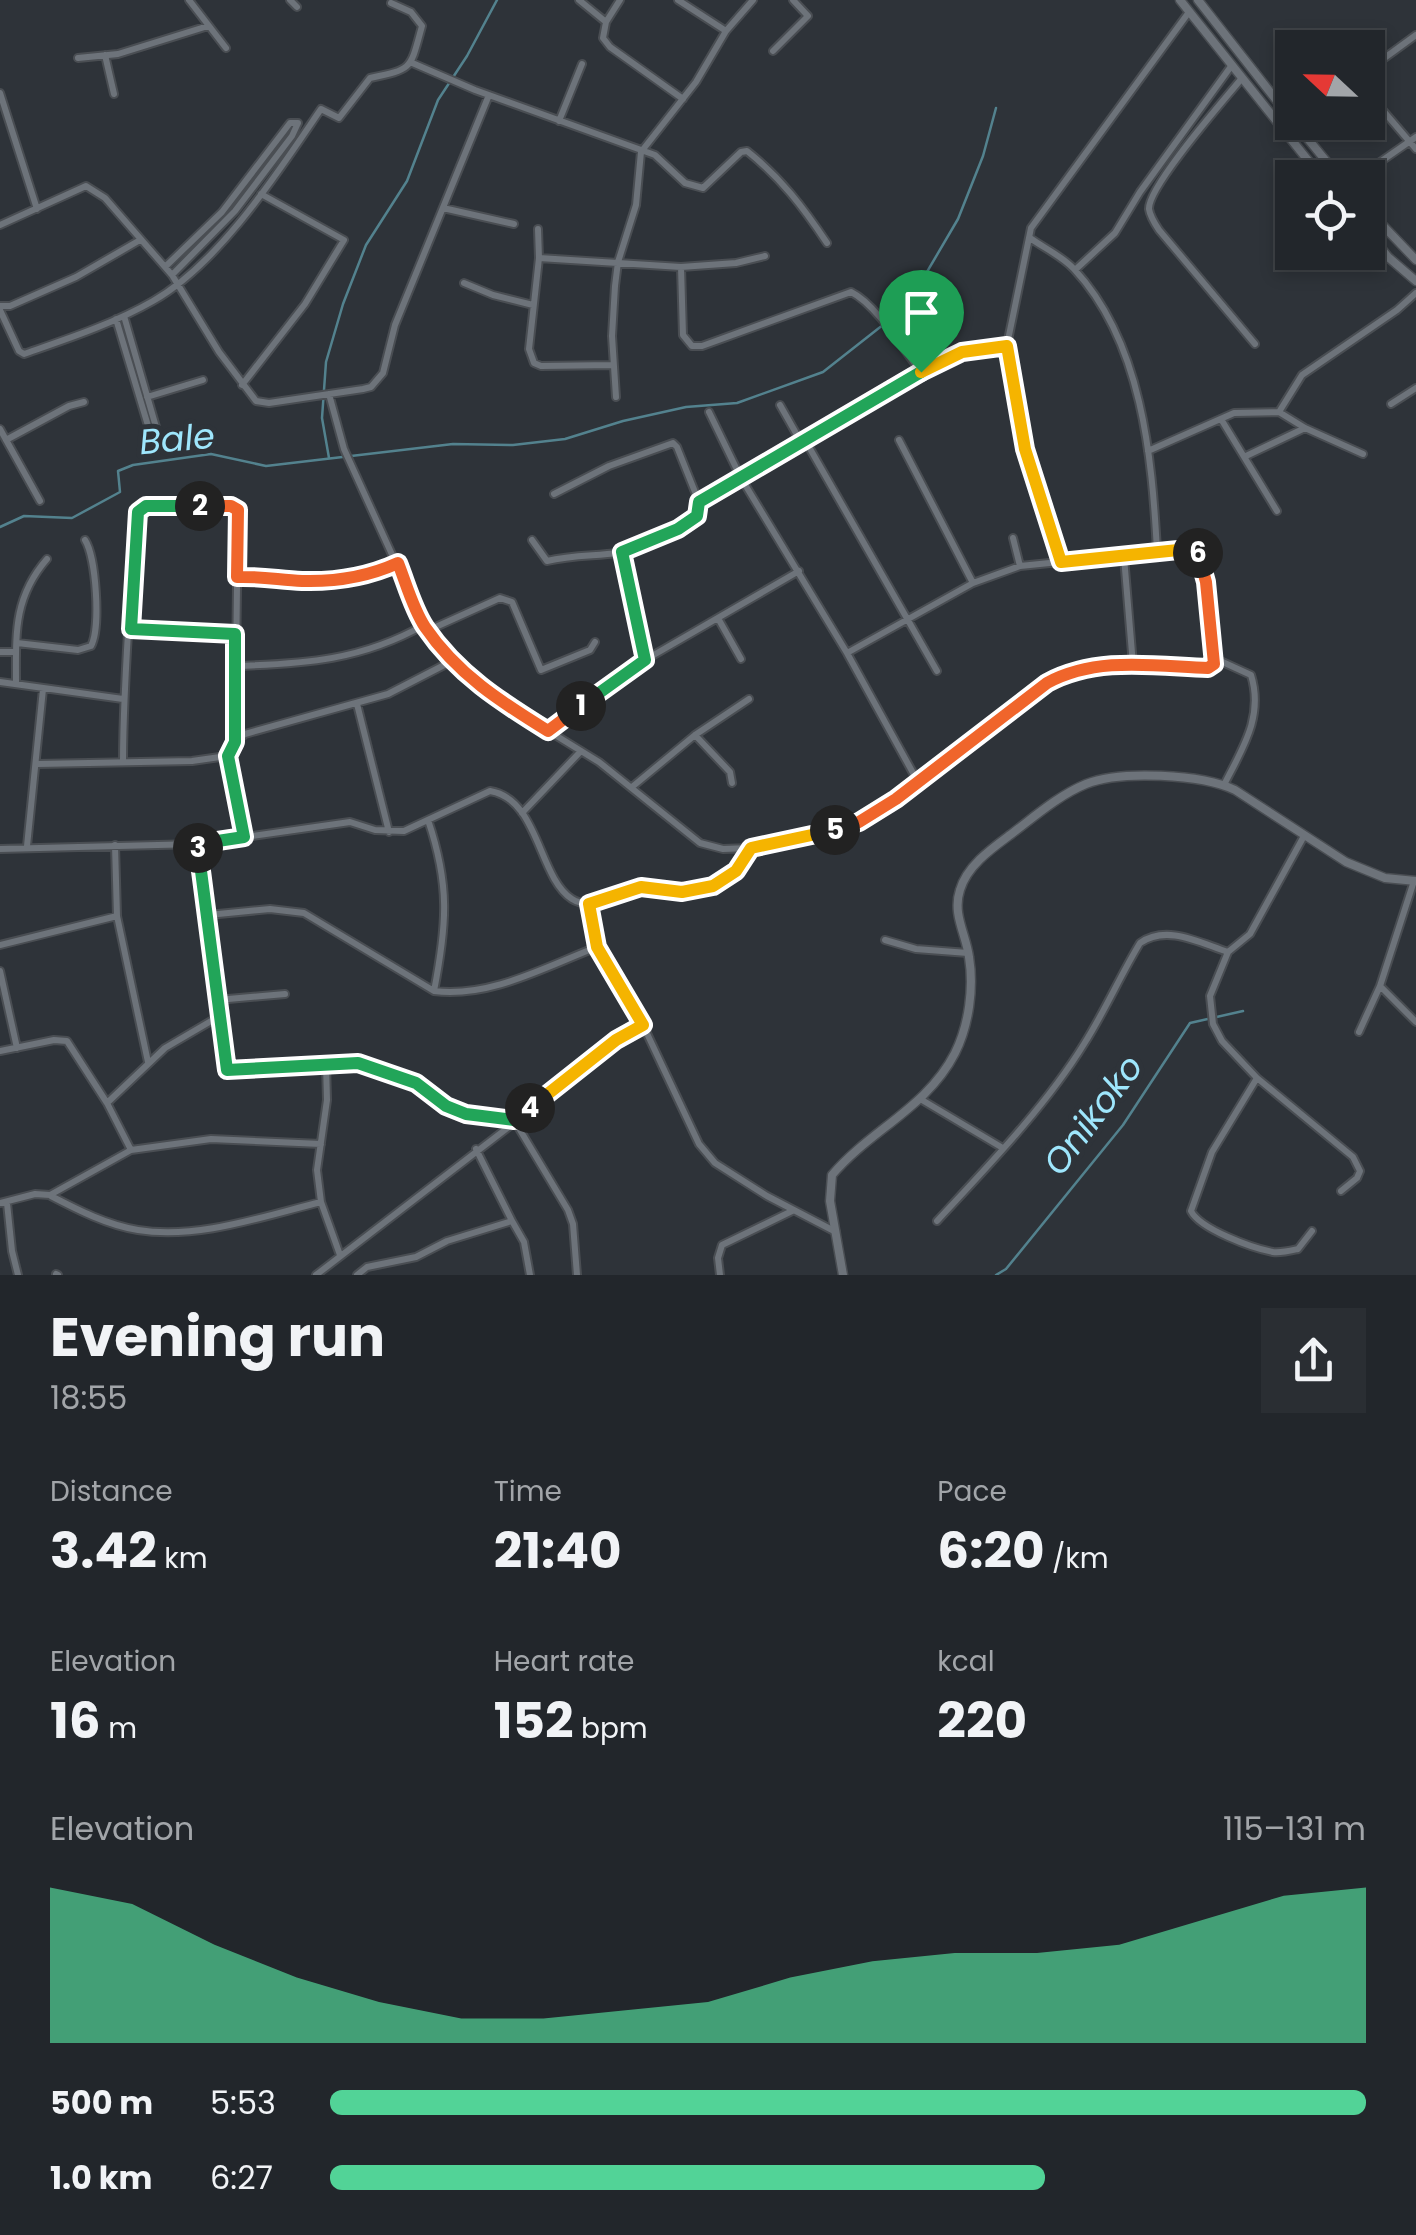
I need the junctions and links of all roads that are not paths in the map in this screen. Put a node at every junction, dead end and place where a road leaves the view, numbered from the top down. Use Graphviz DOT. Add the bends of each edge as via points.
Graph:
graph roads {
  1 [pos="189,0"];
  2 [pos="290,0"];
  3 [pos="579,0"];
  4 [pos="620,0"];
  5 [pos="678,0"];
  6 [pos="753,0"];
  7 [pos="792,0"];
  8 [pos="1180,0"];
  9 [pos="1198,0"];
  10 [pos="391,2"];
  11 [pos="296,7"];
  12 [pos="1189,12"];
  13 [pos="606,22"];
  14 [pos="208,26"];
  15 [pos="726,31"];
  16 [pos="1416,34"];
  17 [pos="226,48"];
  18 [pos="773,51"];
  19 [pos="105,55"];
  20 [pos="1385,57"];
  21 [pos="78,58"];
  22 [pos="410,62"];
  23 [pos="582,64"];
  24 [pos="1232,65"];
  25 [pos="1242,78"];
  26 [pos="0,94"];
  27 [pos="114,94"];
  28 [pos="489,96"];
  29 [pos="1275,97"];
  30 [pos="682,99"];
  31 [pos="1385,111"];
  32 [pos="560,121"];
  33 [pos="1309,140"];
  34 [pos="1413,140"];
  35 [pos="1416,150"];
  36 [pos="641,152"];
  37 [pos="1308,160"];
  38 [pos="1325,160"];
  39 [pos="1384,160"];
  40 [pos="261,194"];
  41 [pos="443,208"];
  42 [pos="37,209"];
  43 [pos="514,224"];
  44 [pos="0,226"];
  45 [pos="538,228"];
  46 [pos="1385,228"];
  47 [pos="1030,238"];
  48 [pos="140,240"];
  49 [pos="827,243"];
  50 [pos="1385,253"];
  51 [pos="765,256"];
  52 [pos="539,258"];
  53 [pos="1416,260"];
  54 [pos="618,262"];
  55 [pos="681,267"];
  56 [pos="165,268"];
  57 [pos="1075,270"];
  58 [pos="172,274"];
  59 [pos="1416,281"];
  60 [pos="464,283"];
  61 [pos="179,284"];
  62 [pos="1416,293"];
  63 [pos="533,306"];
  64 [pos="0,308"];
  65 [pos="120,317"];
  66 [pos="1254,344"];
  67 [pos="1007,346"];
  68 [pos="613,366"];
  69 [pos="921,372"];
  70 [pos="203,380"];
  71 [pos="242,385"];
  72 [pos="1416,388"];
  73 [pos="325,395"];
  74 [pos="616,398"];
  75 [pos="84,402"];
  76 [pos="1391,404"];
  77 [pos="780,405"];
  78 [pos="709,412"];
  79 [pos="1279,412"];
  80 [pos="1221,419"];
  81 [pos="0,428"];
  82 [pos="1305,428"];
  83 [pos="6,440"];
  84 [pos="899,440"];
  85 [pos="803,441"];
  86 [pos="1148,451"];
  87 [pos="1363,454"];
  88 [pos="1246,456"];
  89 [pos="741,478"];
  90 [pos="554,494"];
  91 [pos="40,501"];
  92 [pos="699,502"];
  93 [pos="1277,511"];
  94 [pos="1013,538"];
  95 [pos="85,540"];
  96 [pos="532,540"];
  97 [pos="1156,551"];
  98 [pos="622,552"];
  99 [pos="1124,557"];
  100 [pos="47,559"];
  101 [pos="1061,562"];
  102 [pos="398,563"];
  103 [pos="1020,566"];
  104 [pos="799,571"];
  105 [pos="237,577"];
  106 [pos="973,582"];
  107 [pos="719,620"];
  108 [pos="908,620"];
  109 [pos="426,628"];
  110 [pos="131,629"];
  111 [pos="235,634"];
  112 [pos="595,642"];
  113 [pos="16,648"];
  114 [pos="0,652"];
  115 [pos="847,653"];
  116 [pos="741,659"];
  117 [pos="1216,659"];
  118 [pos="645,660"];
  119 [pos="452,662"];
  120 [pos="1133,665"];
  121 [pos="236,666"];
  122 [pos="937,671"];
  123 [pos="0,682"];
  124 [pos="16,684"];
  125 [pos="43,688"];
  126 [pos="123,699"];
  127 [pos="749,700"];
  128 [pos="357,704"];
  129 [pos="548,731"];
  130 [pos="694,735"];
  131 [pos="235,742"];
  132 [pos="581,751"];
  133 [pos="228,756"];
  134 [pos="123,762"];
  135 [pos="36,764"];
  136 [pos="918,782"];
  137 [pos="732,783"];
  138 [pos="1224,785"];
  139 [pos="632,788"];
  140 [pos="522,814"];
  141 [pos="428,820"];
  142 [pos="389,832"];
  143 [pos="1304,836"];
  144 [pos="244,837"];
  145 [pos="198,844"];
  146 [pos="27,846"];
  147 [pos="115,846"];
  148 [pos="751,848"];
  149 [pos="0,849"];
  150 [pos="1415,881"];
  151 [pos="589,904"];
  152 [pos="208,915"];
  153 [pos="117,916"];
  154 [pos="884,940"];
  155 [pos="0,946"];
  156 [pos="597,947"];
  157 [pos="1228,952"];
  158 [pos="968,953"];
  159 [pos="0,971"];
  160 [pos="1380,986"];
  161 [pos="434,991"];
  162 [pos="285,994"];
  163 [pos="218,1000"];
  164 [pos="218,1017"];
  165 [pos="1416,1022"];
  166 [pos="643,1025"];
  167 [pos="1359,1032"];
  168 [pos="17,1048"];
  169 [pos="0,1052"];
  170 [pos="148,1062"];
  171 [pos="326,1064"];
  172 [pos="1257,1078"];
  173 [pos="922,1100"];
  174 [pos="107,1104"];
  175 [pos="514,1120"];
  176 [pos="321,1144"];
  177 [pos="1001,1147"];
  178 [pos="476,1149"];
  179 [pos="131,1150"];
  180 [pos="1341,1191"];
  181 [pos="50,1195"];
  182 [pos="321,1202"];
  183 [pos="4,1203"];
  184 [pos="793,1210"];
  185 [pos="512,1221"];
  186 [pos="937,1221"];
  187 [pos="1312,1231"];
  188 [pos="836,1232"];
  189 [pos="340,1256"];
  190 [pos="18,1275"];
  191 [pos="316,1275"];
  192 [pos="357,1275"];
  193 [pos="530,1275"];
  194 [pos="577,1275"];
  195 [pos="720,1275"];
  196 [pos="844,1275"];
  1 -- 14 [label="street"];
  2 -- 11 [label="street"];
  3 -- 13 [label="street"];
  4 -- 13 [label="street"];
  5 -- 15 [label="street"];
  6 -- 15 [label="street"];
  7 -- 18 [label="street" via="808,16"];
  8 -- 12 [label="main road"];
  9 -- 29 [label="main road"];
  10 -- 22 [label="street" via="422,26"];
  12 -- 24 [label="main road"];
  12 -- 47 [label="street" via="1034,223"];
  13 -- 30 [label="street" via="605,43"];
  14 -- 17 [label="street"];
  14 -- 19 [label="street"];
  15 -- 30 [label="street"];
  16 -- 20 [label="street"];
  19 -- 21 [label="street"];
  19 -- 27 [label="street"];
  22 -- 28 [label="street"];
  22 -- 40 [label="street" via="400,73 370,78 339,118 321,109"];
  23 -- 32 [label="street"];
  24 -- 25 [label="main road"];
  24 -- 57 [label="street" via="1115,233"];
  25 -- 37 [label="main road"];
  25 -- 66 [label="street" via="1172,166 1149,210"];
  26 -- 42 [label="street"];
  28 -- 32 [label="street"];
  28 -- 41 [label="street"];
  30 -- 36 [label="street"];
  31 -- 34 [label="street"];
  32 -- 36 [label="street"];
  33 -- 38 [label="main road"];
  34 -- 35 [label="street"];
  34 -- 39 [label="street"];
  36 -- 49 [label="street" via="698,189 747,151 799,200"];
  36 -- 54 [label="street" via="636,204"];
  40 -- 61 [label="street"];
  40 -- 71 [label="street" via="344,240"];
  41 -- 43 [label="street"];
  41 -- 73 [label="street" via="378,380"];
  42 -- 44 [label="street"];
  42 -- 48 [label="street" via="86,186"];
  45 -- 52 [label="street"];
  46 -- 53 [label="main road"];
  47 -- 57 [label="street"];
  47 -- 67 [label="street"];
  48 -- 56 [label="street"];
  48 -- 64 [label="street" via="76,278"];
  50 -- 59 [label="main road"];
  51 -- 55 [label="street"];
  52 -- 54 [label="street"];
  52 -- 63 [label="street"];
  54 -- 55 [label="street"];
  54 -- 68 [label="street"];
  55 -- 69 [label="street" via="682,335 692,346 846,291 860,296"];
  56 -- 58 [label="street"];
  56 -- 58 [label="street" via="222,212 290,123 298,122 235,211"];
  57 -- 86 [label="street" via="1123,350"];
  58 -- 61 [label="street"];
  60 -- 63 [label="street"];
  61 -- 65 [label="street"];
  61 -- 71 [label="street"];
  62 -- 79 [label="street" via="1302,375"];
  63 -- 68 [label="street" via="534,363"];
  64 -- 65 [label="street" via="24,354"];
  65 -- 70 [label="street" via="144,398"];
  67 -- 69 [label="street" via="962,352"];
  67 -- 101 [label="street" via="1025,449"];
  68 -- 74 [label="street"];
  69 -- 85 [label="street"];
  71 -- 73 [label="street" via="256,401 269,403"];
  72 -- 76 [label="street"];
  73 -- 102 [label="street"];
  75 -- 83 [label="street"];
  77 -- 85 [label="street"];
  78 -- 89 [label="street"];
  79 -- 80 [label="street"];
  79 -- 82 [label="street"];
  80 -- 86 [label="street"];
  80 -- 88 [label="street"];
  81 -- 83 [label="street"];
  82 -- 87 [label="street"];
  82 -- 88 [label="street"];
  83 -- 91 [label="street"];
  84 -- 106 [label="street"];
  85 -- 89 [label="street"];
  85 -- 108 [label="street"];
  86 -- 97 [label="street"];
  88 -- 93 [label="street"];
  89 -- 92 [label="street"];
  89 -- 104 [label="street"];
  90 -- 92 [label="street" via="673,443"];
  92 -- 98 [label="street" via="697,516 678,529"];
  94 -- 103 [label="street"];
  95 -- 113 [label="street" via="94,580 91,646"];
  96 -- 98 [label="street" via="547,561"];
  97 -- 99 [label="street"];
  97 -- 117 [label="street" via="1188,549 1202,559"];
  98 -- 118 [label="street"];
  99 -- 101 [label="street"];
  99 -- 120 [label="street"];
  100 -- 113 [label="street" via="22,596"];
  101 -- 103 [label="street"];
  102 -- 105 [label="street" via="338,580"];
  102 -- 109 [label="street"];
  103 -- 106 [label="street"];
  104 -- 107 [label="street"];
  104 -- 115 [label="street"];
  105 -- 110 [label="street" via="235,507 141,507 135,518"];
  105 -- 111 [label="street"];
  106 -- 108 [label="street"];
  107 -- 116 [label="street"];
  107 -- 118 [label="street"];
  108 -- 115 [label="street"];
  108 -- 122 [label="street"];
  109 -- 112 [label="street" via="500,598 512,602 541,670"];
  109 -- 119 [label="street"];
  109 -- 121 [label="street" via="330,660"];
  110 -- 111 [label="street"];
  110 -- 126 [label="street"];
  111 -- 121 [label="street"];
  113 -- 114 [label="street"];
  113 -- 124 [label="street"];
  115 -- 136 [label="street"];
  117 -- 120 [label="street" via="1208,668"];
  117 -- 138 [label="street" via="1251,675 1255,697 1252,729"];
  118 -- 129 [label="street"];
  119 -- 128 [label="street"];
  119 -- 129 [label="street"];
  120 -- 136 [label="street" via="1100,665 1047,683"];
  121 -- 131 [label="street"];
  123 -- 124 [label="street"];
  124 -- 125 [label="street"];
  125 -- 126 [label="street"];
  125 -- 135 [label="street"];
  126 -- 134 [label="street"];
  127 -- 130 [label="street"];
  128 -- 131 [label="street" via="272,724"];
  128 -- 142 [label="street"];
  129 -- 132 [label="street"];
  130 -- 137 [label="street" via="730,772"];
  130 -- 139 [label="street"];
  131 -- 133 [label="street"];
  132 -- 139 [label="street"];
  132 -- 140 [label="street"];
  133 -- 134 [label="street"];
  133 -- 144 [label="street"];
  134 -- 135 [label="street"];
  135 -- 146 [label="street"];
  136 -- 148 [label="street" via="859,822"];
  138 -- 143 [label="main road"];
  138 -- 158 [label="main road" via="1111,778 1067,794 995,846 966,878 958,912"];
  139 -- 148 [label="street" via="700,843"];
  140 -- 141 [label="street" via="502,794 490,792"];
  140 -- 151 [label="street" via="562,887"];
  141 -- 142 [label="street"];
  141 -- 161 [label="street" via="442,861 446,912"];
  142 -- 144 [label="street" via="350,822"];
  143 -- 150 [label="main road" via="1365,872"];
  143 -- 157 [label="street" via="1250,934"];
  144 -- 145 [label="street"];
  145 -- 147 [label="street"];
  145 -- 152 [label="street"];
  146 -- 147 [label="street"];
  146 -- 149 [label="street"];
  147 -- 153 [label="street"];
  148 -- 151 [label="street" via="736,871 713,886 682,892 641,887"];
  150 -- 160 [label="street"];
  151 -- 156 [label="street"];
  152 -- 161 [label="street" via="304,914"];
  152 -- 163 [label="street"];
  153 -- 155 [label="street"];
  153 -- 170 [label="street"];
  154 -- 158 [label="street"];
  156 -- 161 [label="street" via="479,991"];
  156 -- 166 [label="street"];
  157 -- 172 [label="street" via="1210,996 1212,1024"];
  157 -- 177 [label="street" via="1173,934 1140,943 1085,1043"];
  158 -- 173 [label="main road" via="964,1032"];
  159 -- 168 [label="street"];
  160 -- 165 [label="street"];
  160 -- 167 [label="street"];
  162 -- 163 [label="street"];
  163 -- 164 [label="street"];
  164 -- 170 [label="street"];
  164 -- 171 [label="street" via="227,1070"];
  166 -- 175 [label="street"];
  166 -- 184 [label="street" via="699,1144 715,1163"];
  168 -- 169 [label="street"];
  168 -- 174 [label="street" via="67,1041"];
  170 -- 174 [label="street"];
  171 -- 175 [label="street" via="358,1063 416,1083 466,1114"];
  171 -- 176 [label="street"];
  172 -- 180 [label="street" via="1352,1157 1360,1171"];
  172 -- 187 [label="street" via="1212,1152 1191,1210 1206,1225 1272,1252 1298,1249"];
  173 -- 177 [label="street"];
  173 -- 188 [label="main road" via="832,1175"];
  174 -- 179 [label="street"];
  175 -- 178 [label="street"];
  175 -- 194 [label="street" via="568,1210"];
  176 -- 179 [label="street" via="211,1139"];
  176 -- 182 [label="street"];
  177 -- 186 [label="street"];
  178 -- 185 [label="street"];
  178 -- 189 [label="street"];
  179 -- 181 [label="street"];
  181 -- 182 [label="street" via="119,1225 157,1232"];
  181 -- 183 [label="street"];
  182 -- 189 [label="street"];
  183 -- 190 [label="street"];
  184 -- 188 [label="street"];
  184 -- 195 [label="street" via="722,1245"];
  185 -- 192 [label="street"];
  185 -- 193 [label="street"];
  188 -- 196 [label="main road"];
  189 -- 191 [label="street"];
}
